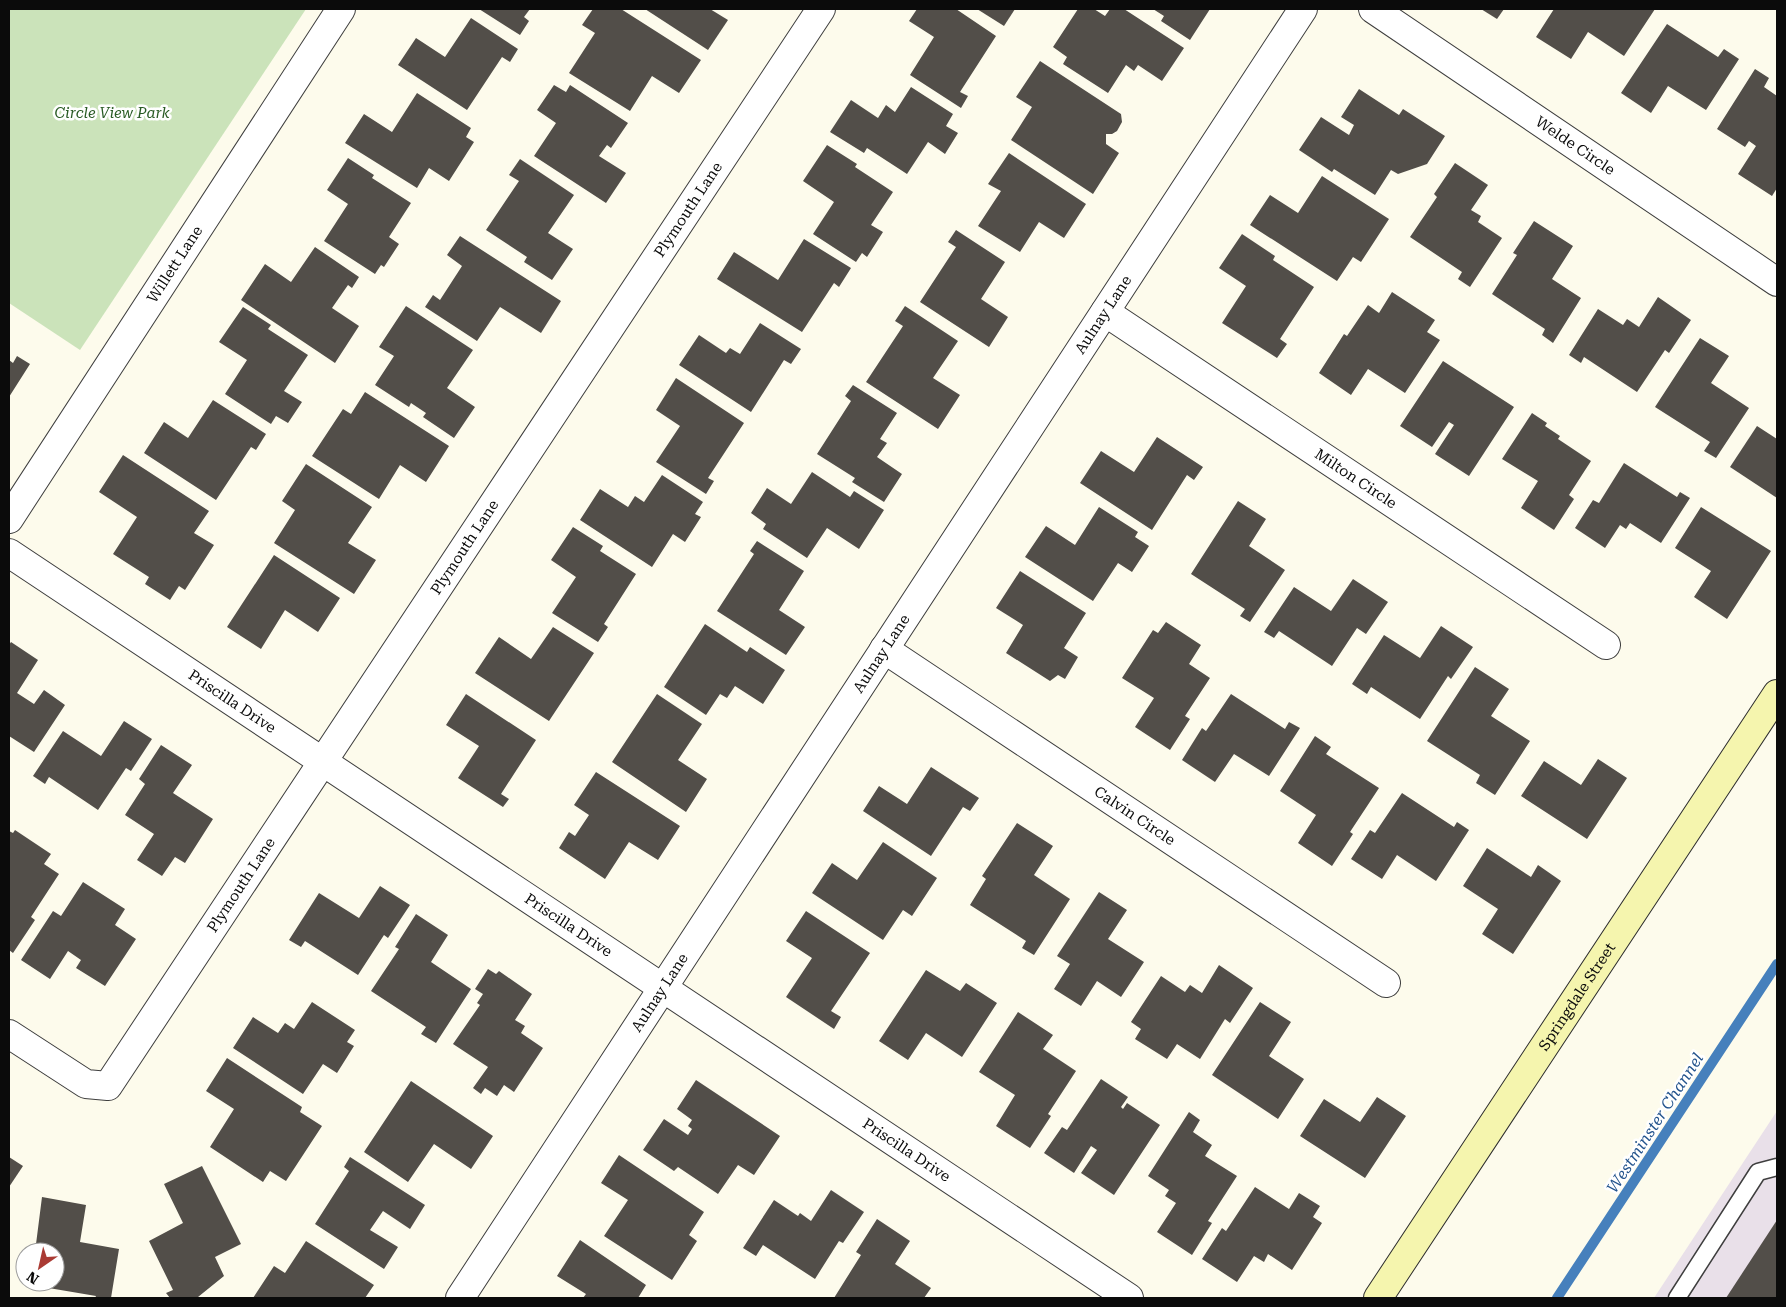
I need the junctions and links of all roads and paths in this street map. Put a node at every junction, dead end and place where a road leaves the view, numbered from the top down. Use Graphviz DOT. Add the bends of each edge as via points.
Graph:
graph roads {
  1 [pos="341,9"];
  2 [pos="821,9"];
  3 [pos="1303,9"];
  4 [pos="1372,9"];
  5 [pos="1777,282"];
  6 [pos="1105,312"];
  7 [pos="9,519"];
  8 [pos="9,552"];
  9 [pos="1606,645"];
  10 [pos="884,649"];
  11 [pos="1777,694"];
  12 [pos="323,761"];
  13 [pos="1386,983"];
  14 [pos="663,988"];
  15 [pos="9,1034"];
  16 [pos="1777,1167"];
  17 [pos="460,1298"];
  18 [pos="1129,1298"];
  19 [pos="1378,1298"];
  20 [pos="1677,1298"];
  1 -- 7 [label="street, Willett Lane"];
  2 -- 12 [label="street, Plymouth Lane"];
  3 -- 6 [label="street, Aulnay Lane"];
  4 -- 5 [label="street, Welde Circle"];
  6 -- 9 [label="street, Milton Circle"];
  6 -- 10 [label="street, Aulnay Lane"];
  8 -- 12 [label="street, Priscilla Drive"];
  10 -- 13 [label="street, Calvin Circle"];
  10 -- 14 [label="street, Aulnay Lane"];
  11 -- 19 [label="main road, Springdale Street"];
  12 -- 14 [label="street, Priscilla Drive"];
  12 -- 15 [label="street, Plymouth Lane" via="108,1086 86,1084"];
  14 -- 17 [label="street, Aulnay Lane"];
  14 -- 18 [label="street, Priscilla Drive"];
  16 -- 20 [label="lane" via="1758,1172"];
}
